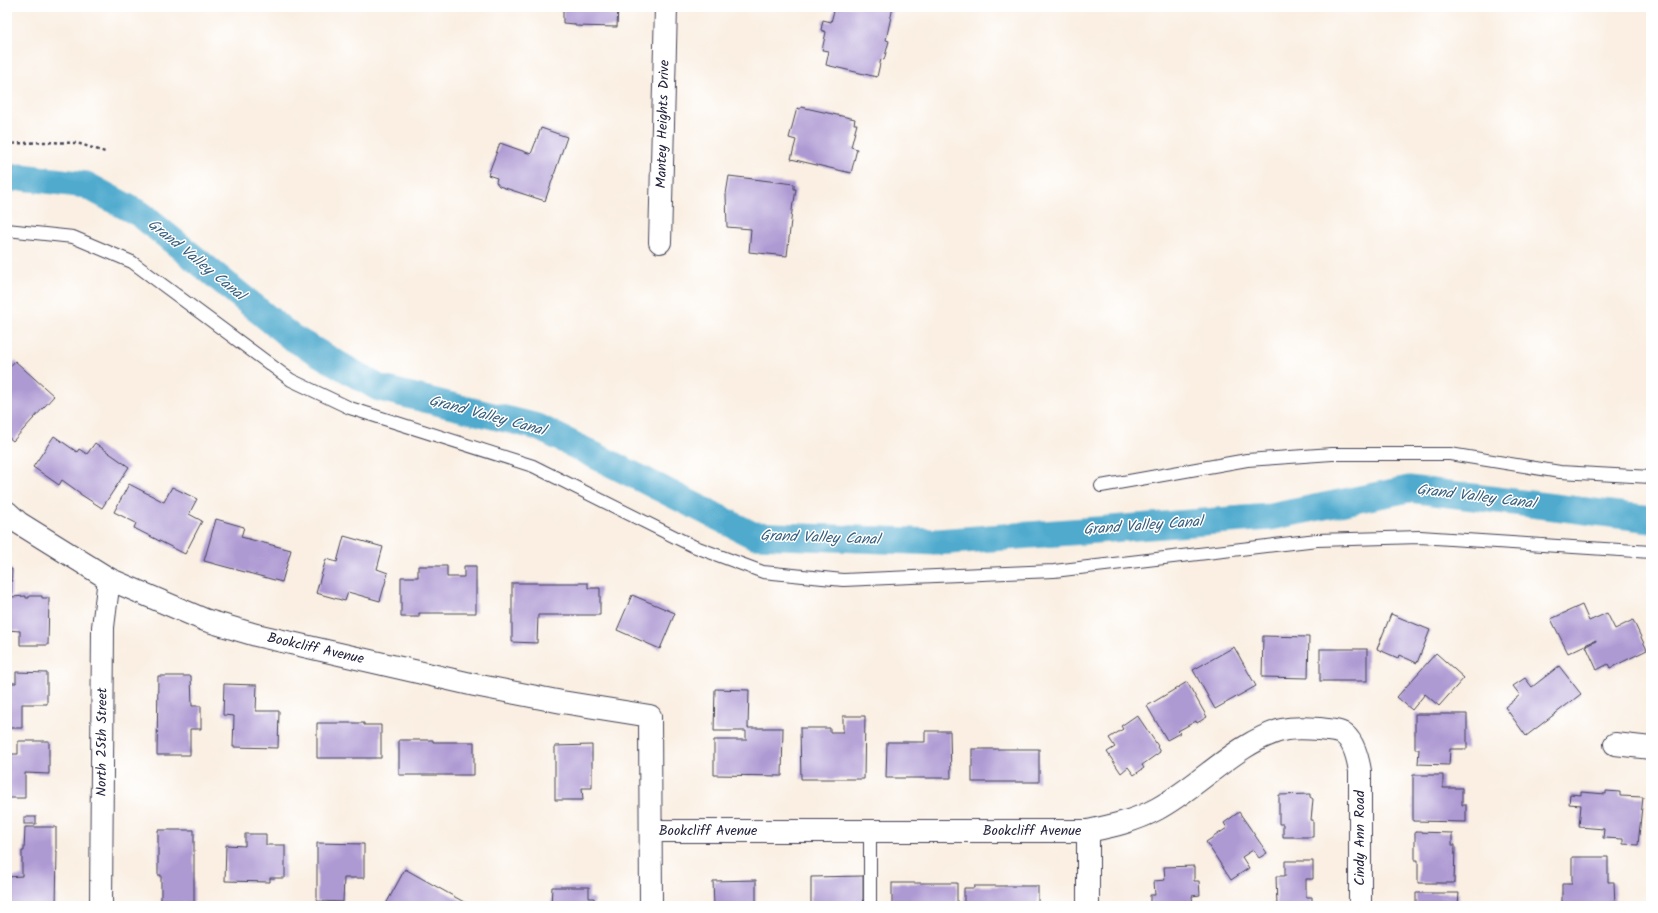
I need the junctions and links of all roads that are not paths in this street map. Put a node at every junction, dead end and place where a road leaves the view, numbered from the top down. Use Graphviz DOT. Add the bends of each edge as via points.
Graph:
graph roads {
  1 [pos="666,7"];
  2 [pos="7,230"];
  3 [pos="660,242"];
  4 [pos="1651,477"];
  5 [pos="1101,486"];
  6 [pos="7,512"];
  7 [pos="1651,552"];
  8 [pos="109,579"];
  9 [pos="1615,744"];
  10 [pos="1651,748"];
  11 [pos="1360,771"];
  12 [pos="651,831"];
  13 [pos="870,831"];
  14 [pos="1088,831"];
  15 [pos="101,906"];
  16 [pos="651,906"];
  17 [pos="870,906"];
  18 [pos="1088,906"];
  19 [pos="1360,906"];
  1 -- 3 [label="street, Mantey Heights Drive"];
  2 -- 7 [label="lane" via="73,236 132,262 291,380 350,408 533,466 693,546 763,572 843,580 1054,571 1317,540 1420,537"];
  4 -- 5 [label="lane" via="1560,472 1450,454 1332,454 1247,460"];
  6 -- 8 [label="street, Bookcliff Avenue"];
  8 -- 12 [label="street, Bookcliff Avenue" via="205,620 256,635 475,686 650,716"];
  8 -- 15 [label="street, North 25th Street" via="103,627"];
  9 -- 10 [label="street"];
  11 -- 14 [label="street, Bookcliff Avenue" via="1357,756 1348,738 1342,733 1305,728 1283,730 1246,747 1157,809 1124,824"];
  11 -- 19 [label="street, Cindy Ann Road"];
  12 -- 13 [label="street, Bookcliff Avenue"];
  12 -- 16 [label="street"];
  13 -- 14 [label="street, Bookcliff Avenue"];
  13 -- 17 [label="lane"];
  14 -- 18 [label="street"];
}
